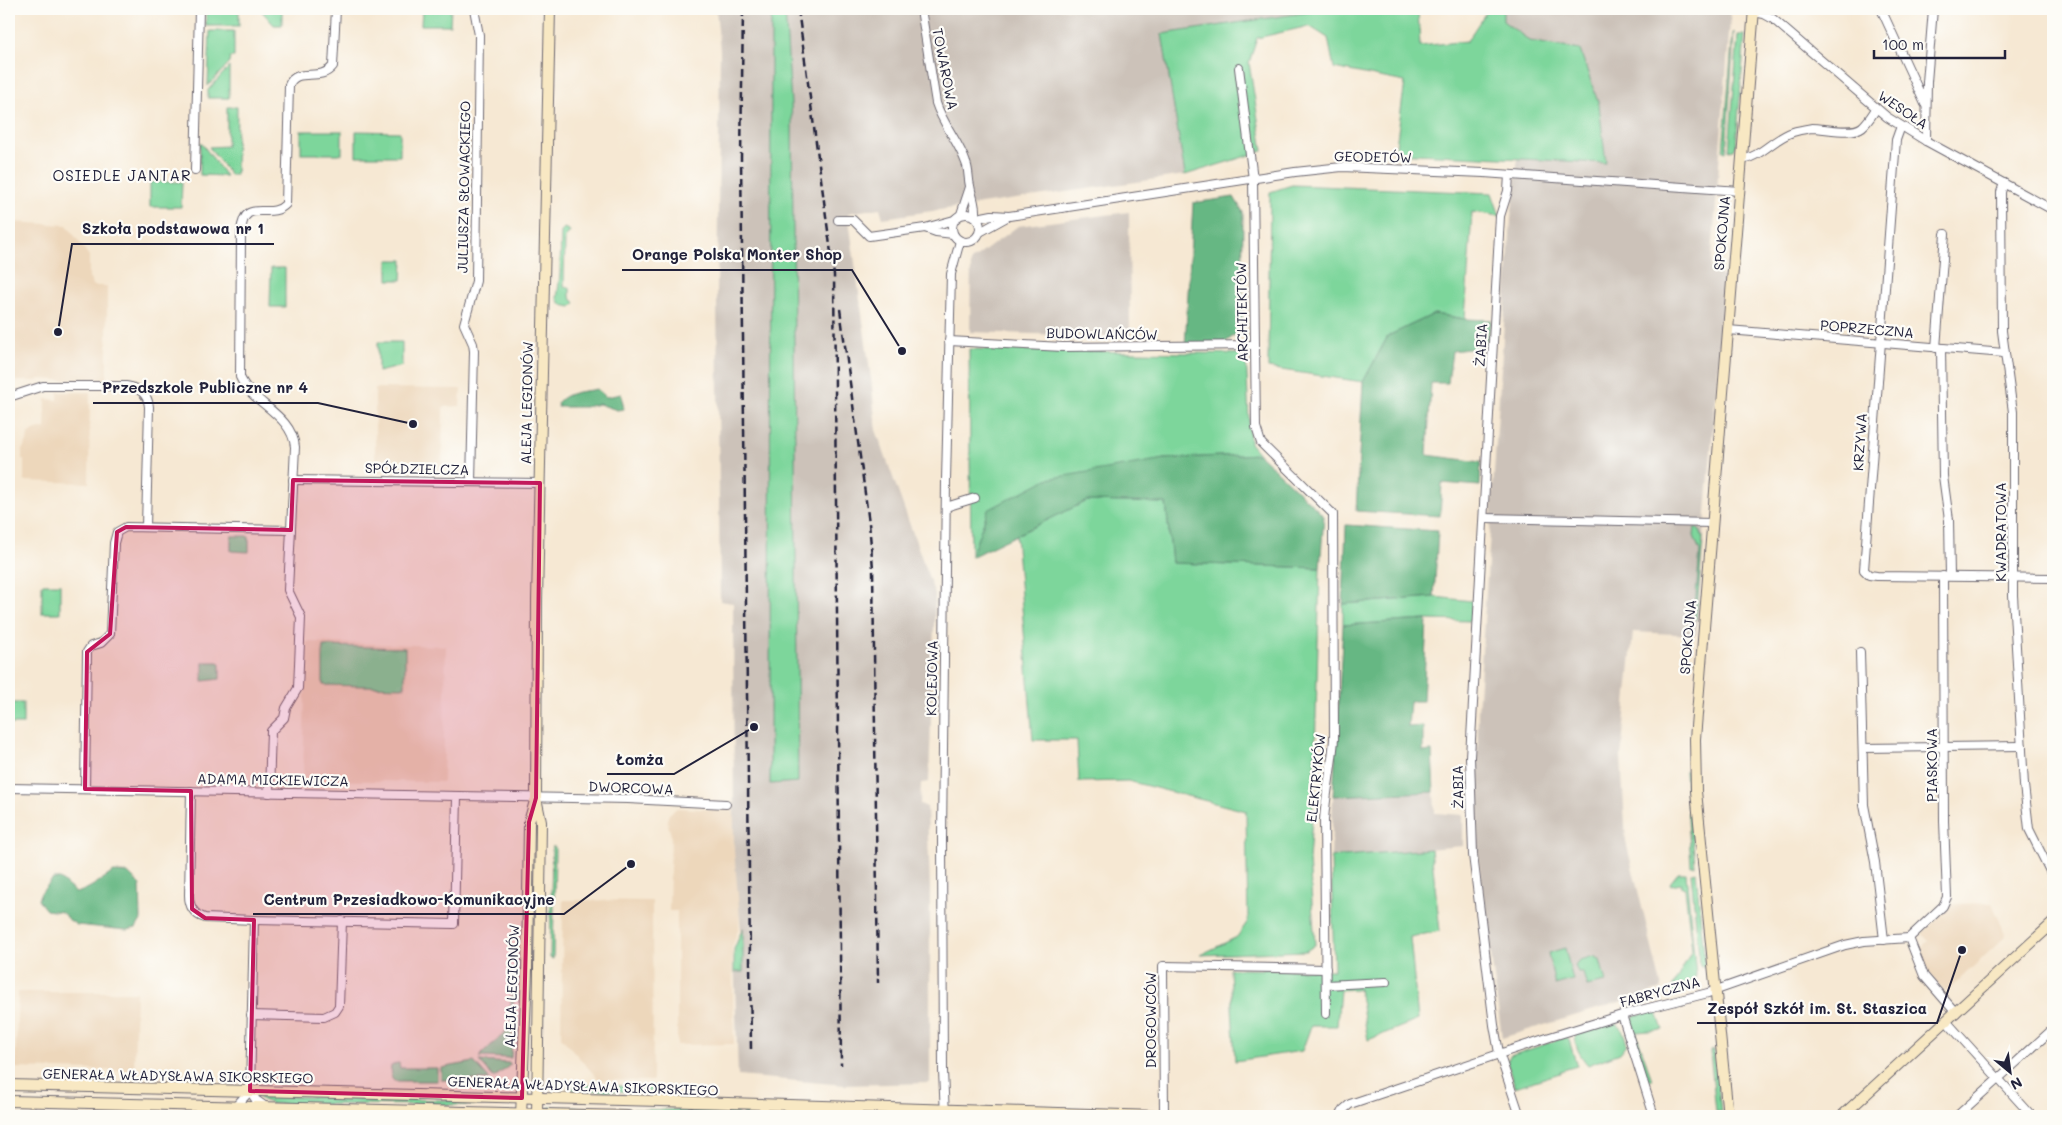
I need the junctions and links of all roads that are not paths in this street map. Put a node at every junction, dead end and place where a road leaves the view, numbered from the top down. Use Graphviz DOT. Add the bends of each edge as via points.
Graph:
graph roads {
  1 [pos="199,9"];
  2 [pos="336,9"];
  3 [pos="474,9"];
  4 [pos="550,9"];
  5 [pos="921,9"];
  6 [pos="1881,9"];
  7 [pos="1933,9"];
  8 [pos="1754,10"];
  9 [pos="1239,68"];
  10 [pos="1926,106"];
  11 [pos="1876,109"];
  12 [pos="1901,126"];
  13 [pos="1926,141"];
  14 [pos="1742,160"];
  15 [pos="195,170"];
  16 [pos="1509,175"];
  17 [pos="1253,179"];
  18 [pos="2004,183"];
  19 [pos="970,187"];
  20 [pos="1740,191"];
  21 [pos="2053,210"];
  22 [pos="961,214"];
  23 [pos="1009,216"];
  24 [pos="976,217"];
  25 [pos="838,220"];
  26 [pos="954,220"];
  27 [pos="925,228"];
  28 [pos="980,232"];
  29 [pos="953,234"];
  30 [pos="1945,234"];
  31 [pos="960,241"];
  32 [pos="1728,330"];
  33 [pos="949,341"];
  34 [pos="1880,343"];
  35 [pos="1255,345"];
  36 [pos="1939,348"];
  37 [pos="2004,353"];
  38 [pos="9,397"];
  39 [pos="293,480"];
  40 [pos="471,482"];
  41 [pos="540,483"];
  42 [pos="975,498"];
  43 [pos="946,507"];
  44 [pos="1333,514"];
  45 [pos="1484,518"];
  46 [pos="1712,523"];
  47 [pos="146,527"];
  48 [pos="291,530"];
  49 [pos="1946,576"];
  50 [pos="2013,578"];
  51 [pos="2053,578"];
  52 [pos="1860,652"];
  53 [pos="2022,746"];
  54 [pos="1863,748"];
  55 [pos="1944,748"];
  56 [pos="9,788"];
  57 [pos="85,789"];
  58 [pos="191,791"];
  59 [pos="269,792"];
  60 [pos="457,797"];
  61 [pos="536,798"];
  62 [pos="726,804"];
  63 [pos="2053,877"];
  64 [pos="254,920"];
  65 [pos="342,921"];
  66 [pos="2053,924"];
  67 [pos="1909,938"];
  68 [pos="1884,940"];
  69 [pos="1326,969"];
  70 [pos="1386,982"];
  71 [pos="1326,985"];
  72 [pos="1715,990"];
  73 [pos="1956,1013"];
  74 [pos="1326,1014"];
  75 [pos="251,1015"];
  76 [pos="1622,1015"];
  77 [pos="1947,1022"];
  78 [pos="2053,1029"];
  79 [pos="1499,1054"];
  80 [pos="1998,1079"];
  81 [pos="9,1087"];
  82 [pos="250,1092"];
  83 [pos="522,1098"];
  84 [pos="537,1098"];
  85 [pos="9,1102"];
  86 [pos="234,1107"];
  87 [pos="267,1108"];
  88 [pos="945,1113"];
  89 [pos="521,1115"];
  90 [pos="537,1115"];
  91 [pos="628,1116"];
  92 [pos="1156,1116"];
  93 [pos="1164,1116"];
  94 [pos="1340,1116"];
  95 [pos="1520,1116"];
  96 [pos="1654,1116"];
  97 [pos="1728,1116"];
  98 [pos="1842,1116"];
  99 [pos="1958,1116"];
  100 [pos="2032,1116"];
  1 -- 15 [label="street"];
  2 -- 39 [label="street" via="333,66 325,74 294,77 289,85 286,204 276,210 250,211 242,222 241,232 240,376 250,392 290,430 294,447"];
  3 -- 40 [label="street, JULIUSZA SŁOWACKIEGO" via="479,35 476,281 464,324 474,351"];
  4 -- 41 [label="main road, ALEJA LEGIONÓW"];
  5 -- 19 [label="street, TOWAROWA" via="936,104 967,165"];
  6 -- 10 [label="street"];
  7 -- 10 [label="street"];
  8 -- 11 [label="street, WESOŁA" via="1773,19"];
  8 -- 14 [label="main road, SPOKOJNA"];
  9 -- 17 [label="street, ARCHITEKTÓW"];
  10 -- 13 [label="street"];
  11 -- 12 [label="street, WESOŁA"];
  11 -- 14 [label="street" via="1858,129 1813,128 1799,131"];
  12 -- 13 [label="street, WESOŁA"];
  12 -- 34 [label="street, KRZYWA" via="1896,140"];
  13 -- 18 [label="street, WESOŁA"];
  14 -- 20 [label="main road, SPOKOJNA"];
  16 -- 17 [label="street, GEODETÓW" via="1342,167"];
  16 -- 20 [label="street, GEODETÓW"];
  16 -- 45 [label="street, ŻABIA" via="1500,216"];
  17 -- 23 [label="street, GEODETÓW"];
  17 -- 35 [label="street, ARCHITEKTÓW"];
  18 -- 21 [label="street, WESOŁA"];
  18 -- 37 [label="street, KWADRATOWA" via="2001,192"];
  19 -- 22 [label="street"];
  19 -- 24 [label="street, TOWAROWA"];
  20 -- 32 [label="main road, SPOKOJNA"];
  22 -- 24 [label="street"];
  22 -- 26 [label="street"];
  23 -- 24 [label="street"];
  23 -- 28 [label="street"];
  24 -- 28 [label="street"];
  25 -- 27 [label="street" via="853,220 869,236"];
  26 -- 27 [label="street"];
  26 -- 29 [label="street"];
  27 -- 29 [label="street"];
  28 -- 31 [label="street" via="970,242"];
  29 -- 31 [label="street"];
  30 -- 36 [label="street, PIASKOWA"];
  31 -- 33 [label="street, KOLEJOWA" via="951,274"];
  32 -- 34 [label="street, POPRZECZNA"];
  32 -- 46 [label="main road, SPOKOJNA"];
  33 -- 35 [label="street, BUDOWLAŃCÓW" via="1063,347"];
  33 -- 43 [label="street, KOLEJOWA"];
  34 -- 36 [label="street, POPRZECZNA"];
  34 -- 49 [label="street, KRZYWA" via="1864,570 1872,576"];
  35 -- 44 [label="street, ARCHITEKTÓW" via="1256,427 1261,443"];
  36 -- 37 [label="street, POPRZECZNA"];
  36 -- 49 [label="street, PIASKOWA" via="1943,476 1949,520"];
  37 -- 50 [label="street, KWADRATOWA" via="2013,412"];
  38 -- 47 [label="street" via="43,386 126,386 144,394 149,407"];
  39 -- 40 [label="street, SPÓŁDZIELCZA"];
  39 -- 48 [label="street"];
  40 -- 41 [label="street, SPÓŁDZIELCZA"];
  41 -- 61 [label="main road, ALEJA LEGIONÓW"];
  42 -- 43 [label="street"];
  43 -- 88 [label="street, KOLEJOWA" via="942,838"];
  44 -- 69 [label="street, ELEKTRYKÓW" via="1334,739 1324,820"];
  45 -- 46 [label="street"];
  45 -- 79 [label="street, ŻABIA" via="1470,757 1471,817"];
  46 -- 72 [label="main road, SPOKOJNA" via="1695,739 1696,791"];
  47 -- 48 [label="street"];
  47 -- 57 [label="street" via="125,527 115,536 110,634 106,640 88,648"];
  48 -- 59 [label="street" via="288,590 301,617 298,688 284,718 271,731"];
  49 -- 50 [label="street, KRZYWA"];
  49 -- 55 [label="street, PIASKOWA"];
  50 -- 51 [label="street, KRZYWA"];
  50 -- 53 [label="street, KWADRATOWA"];
  52 -- 54 [label="street"];
  53 -- 55 [label="street"];
  53 -- 63 [label="street, KWADRATOWA" via="2029,829"];
  54 -- 55 [label="street"];
  54 -- 68 [label="street" via="1864,805"];
  55 -- 67 [label="street, PIASKOWA" via="1947,900"];
  56 -- 57 [label="street, ADAMA MICKIEWICZA"];
  57 -- 58 [label="street, ADAMA MICKIEWICZA"];
  58 -- 59 [label="street, ADAMA MICKIEWICZA"];
  58 -- 64 [label="street" via="189,899 192,908 199,917"];
  59 -- 60 [label="street, ADAMA MICKIEWICZA"];
  60 -- 61 [label="street, ADAMA MICKIEWICZA"];
  60 -- 65 [label="street" via="454,924"];
  61 -- 62 [label="street, DWORCOWA"];
  61 -- 83 [label="main road, ALEJA LEGIONÓW" via="529,822 528,970"];
  61 -- 84 [label="main road, ALEJA LEGIONÓW" via="541,822"];
  64 -- 65 [label="street"];
  64 -- 75 [label="street"];
  65 -- 75 [label="street" via="339,1006 334,1012 324,1017"];
  66 -- 73 [label="main road"];
  67 -- 68 [label="street, FABRYCZNA"];
  67 -- 73 [label="street" via="1924,976"];
  68 -- 72 [label="street, FABRYCZNA" via="1840,947"];
  69 -- 71 [label="street, ELEKTRYKÓW"];
  69 -- 93 [label="street, DROGOWCÓW" via="1163,966"];
  70 -- 71 [label="street"];
  71 -- 74 [label="street, ELEKTRYKÓW"];
  72 -- 76 [label="street, FABRYCZNA"];
  72 -- 97 [label="main road, SPOKOJNA"];
  73 -- 77 [label="main road"];
  75 -- 82 [label="street"];
  76 -- 79 [label="street, FABRYCZNA"];
  76 -- 96 [label="street"];
  77 -- 80 [label="street"];
  77 -- 98 [label="main road"];
  78 -- 80 [label="street"];
  79 -- 94 [label="street, FABRYCZNA" via="1350,1104"];
  79 -- 95 [label="street, ŻABIA"];
  80 -- 99 [label="street"];
  80 -- 100 [label="street"];
  81 -- 82 [label="main road, GENERAŁA WŁADYSŁAWA SIKORSKIEGO"];
  82 -- 83 [label="main road, GENERAŁA WŁADYSŁAWA SIKORSKIEGO"];
  82 -- 86 [label="street"];
  82 -- 87 [label="street"];
  83 -- 84 [label="main road, GENERAŁA WŁADYSŁAWA SIKORSKIEGO"];
  83 -- 89 [label="main road, ALEJA LEGIONÓW"];
  84 -- 88 [label="main road, GENERAŁA WŁADYSŁAWA SIKORSKIEGO"];
  84 -- 90 [label="main road, ALEJA LEGIONÓW"];
  85 -- 86 [label="main road, GENERAŁA WŁADYSŁAWA SIKORSKIEGO"];
  86 -- 87 [label="main road, GENERAŁA WŁADYSŁAWA SIKORSKIEGO"];
  87 -- 89 [label="main road, GENERAŁA WŁADYSŁAWA SIKORSKIEGO"];
  88 -- 92 [label="main road, GENERAŁA WŁADYSŁAWA SIKORSKIEGO"];
  89 -- 90 [label="main road, GENERAŁA WŁADYSŁAWA SIKORSKIEGO"];
  90 -- 91 [label="main road, GENERAŁA WŁADYSŁAWA SIKORSKIEGO"];
}
